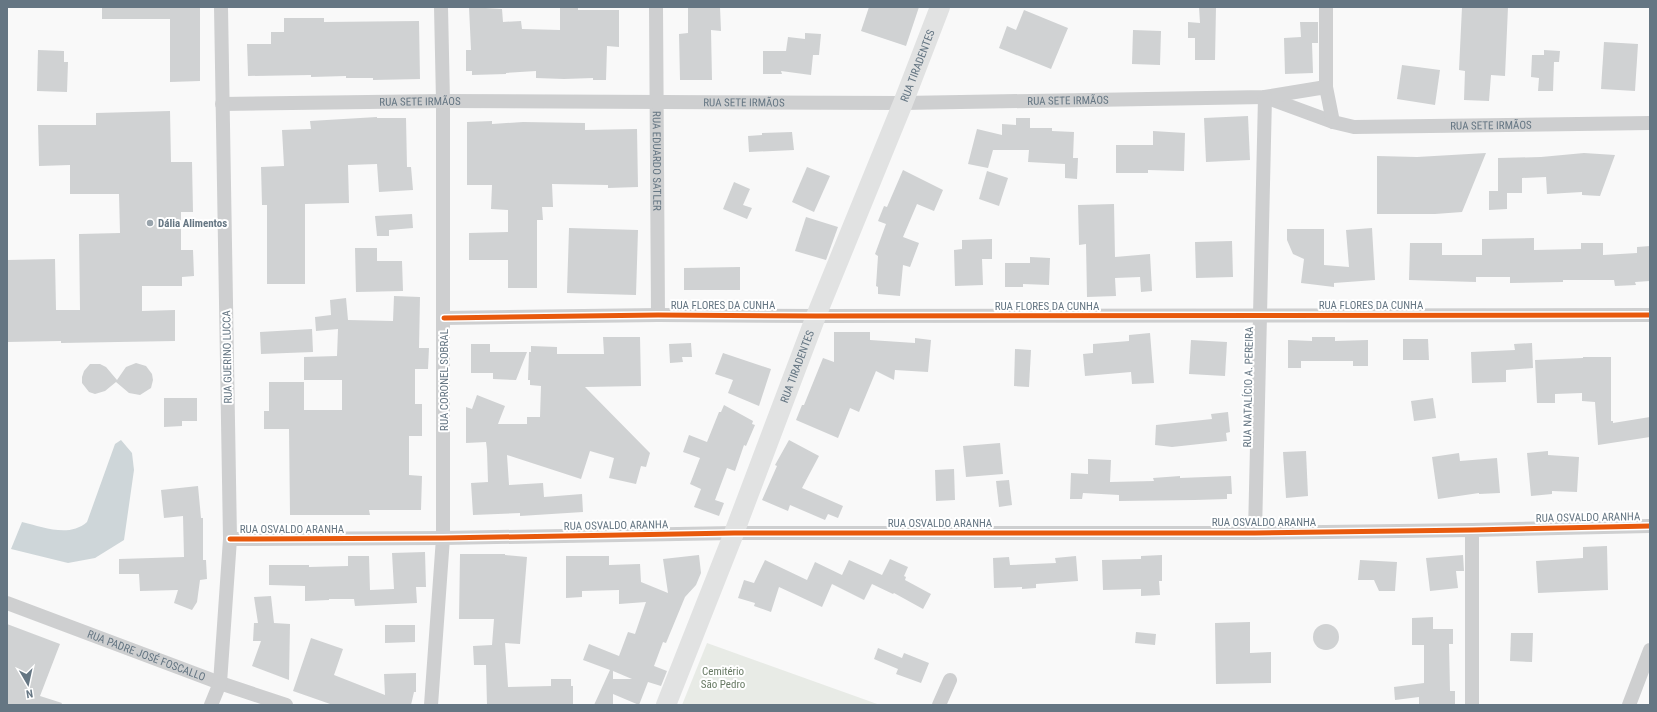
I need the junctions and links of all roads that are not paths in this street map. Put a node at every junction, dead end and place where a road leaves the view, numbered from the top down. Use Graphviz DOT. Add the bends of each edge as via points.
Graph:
graph roads {
  1 [pos="221,7"];
  2 [pos="441,7"];
  3 [pos="656,7"];
  4 [pos="940,7"];
  5 [pos="1326,7"];
  6 [pos="1326,87"];
  7 [pos="1265,97"];
  8 [pos="443,101"];
  9 [pos="657,103"];
  10 [pos="903,103"];
  11 [pos="222,104"];
  12 [pos="1333,122"];
  13 [pos="1650,123"];
  14 [pos="1650,314"];
  15 [pos="658,315"];
  16 [pos="816,316"];
  17 [pos="1259,316"];
  18 [pos="444,318"];
  19 [pos="1650,526"];
  20 [pos="1472,530"];
  21 [pos="734,533"];
  22 [pos="1255,533"];
  23 [pos="443,538"];
  24 [pos="230,539"];
  25 [pos="7,603"];
  26 [pos="1650,650"];
  27 [pos="950,680"];
  28 [pos="220,683"];
  29 [pos="211,705"];
  30 [pos="286,705"];
  31 [pos="431,705"];
  32 [pos="666,705"];
  33 [pos="939,705"];
  34 [pos="1472,705"];
  35 [pos="1629,705"];
  1 -- 11 [label="street, RUA GUERINO LUCCA"];
  2 -- 8 [label="street, RUA CORONEL SOBRAL"];
  3 -- 9 [label="street, RUA EDUARDO SATLER"];
  4 -- 10 [label="street, RUA TIRADENTES"];
  5 -- 6 [label="street"];
  6 -- 7 [label="street"];
  6 -- 12 [label="street"];
  7 -- 10 [label="street, RUA SETE IRMÃOS"];
  7 -- 12 [label="street, RUA SETE IRMÃOS"];
  7 -- 17 [label="street, RUA NATALÍCIO A. PEREIRA"];
  8 -- 9 [label="street, RUA SETE IRMÃOS"];
  8 -- 11 [label="street, RUA SETE IRMÃOS"];
  8 -- 18 [label="street, RUA CORONEL SOBRAL"];
  9 -- 10 [label="street, RUA SETE IRMÃOS"];
  9 -- 15 [label="street, RUA EDUARDO SATLER"];
  10 -- 16 [label="street, RUA TIRADENTES"];
  11 -- 24 [label="street, RUA GUERINO LUCCA"];
  12 -- 13 [label="street, RUA SETE IRMÃOS" via="1354,127"];
  14 -- 17 [label="street, RUA FLORES DA CUNHA"];
  15 -- 16 [label="street, RUA FLORES DA CUNHA"];
  15 -- 18 [label="street, RUA FLORES DA CUNHA"];
  16 -- 17 [label="street, RUA FLORES DA CUNHA"];
  16 -- 21 [label="street, RUA TIRADENTES"];
  17 -- 22 [label="street, RUA NATALÍCIO A. PEREIRA"];
  18 -- 23 [label="street, RUA CORONEL SOBRAL"];
  19 -- 20 [label="street, RUA OSVALDO ARANHA"];
  20 -- 22 [label="street, RUA OSVALDO ARANHA"];
  20 -- 34 [label="street"];
  21 -- 22 [label="street, RUA OSVALDO ARANHA"];
  21 -- 23 [label="street, RUA OSVALDO ARANHA"];
  21 -- 32 [label="street, RUA TIRADENTES"];
  23 -- 24 [label="street, RUA OSVALDO ARANHA"];
  23 -- 31 [label="street, RUA CORONEL SOBRAL"];
  24 -- 28 [label="street, RUA GUERINO LUCCA"];
  25 -- 28 [label="street, RUA PADRE JOSÉ FOSCALLO"];
  26 -- 35 [label="street"];
  27 -- 33 [label="street"];
  28 -- 29 [label="street, RUA GUERINO LUCCA"];
  28 -- 30 [label="street, RUA PADRE JOSÉ FOSCALLO"];
}
